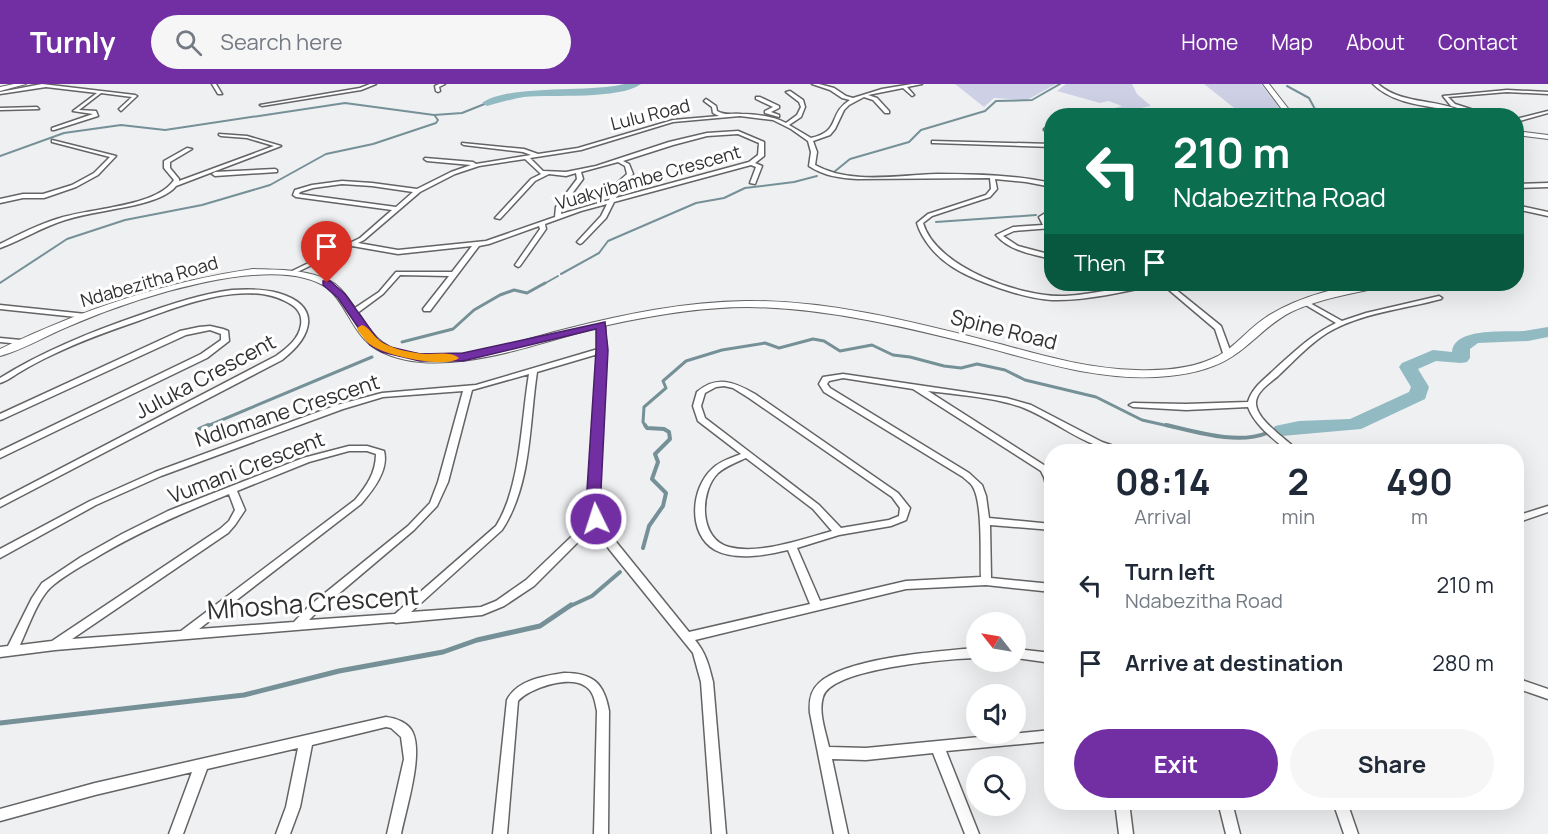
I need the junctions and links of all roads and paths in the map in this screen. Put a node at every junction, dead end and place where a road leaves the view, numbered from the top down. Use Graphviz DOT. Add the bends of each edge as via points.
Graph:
graph roads {
  1 [pos="23,84"];
  2 [pos="52,84"];
  3 [pos="214,84"];
  4 [pos="374,84"];
  5 [pos="443,84"];
  6 [pos="814,84"];
  7 [pos="920,84"];
  8 [pos="1266,84"];
  9 [pos="1375,84"];
  10 [pos="43,85"];
  11 [pos="904,87"];
  12 [pos="438,90"];
  13 [pos="0,91"];
  14 [pos="788,92"];
  15 [pos="99,93"];
  16 [pos="220,93"];
  17 [pos="1548,93"];
  18 [pos="912,95"];
  19 [pos="865,96"];
  20 [pos="758,99"];
  21 [pos="706,100"];
  22 [pos="854,100"];
  23 [pos="262,105"];
  24 [pos="37,108"];
  25 [pos="1285,108"];
  26 [pos="1450,108"];
  27 [pos="1464,108"];
  28 [pos="0,109"];
  29 [pos="121,110"];
  30 [pos="887,112"];
  31 [pos="1548,112"];
  32 [pos="721,115"];
  33 [pos="774,119"];
  34 [pos="1524,119"];
  35 [pos="786,124"];
  36 [pos="54,129"];
  37 [pos="1524,134"];
  38 [pos="221,135"];
  39 [pos="1548,137"];
  40 [pos="810,140"];
  41 [pos="54,141"];
  42 [pos="934,142"];
  43 [pos="464,144"];
  44 [pos="1044,146"];
  45 [pos="189,149"];
  46 [pos="538,156"];
  47 [pos="527,158"];
  48 [pos="427,159"];
  49 [pos="620,161"];
  50 [pos="751,163"];
  51 [pos="478,165"];
  52 [pos="275,171"];
  53 [pos="578,171"];
  54 [pos="547,172"];
  55 [pos="204,175"];
  56 [pos="992,177"];
  57 [pos="753,183"];
  58 [pos="1044,183"];
  59 [pos="176,184"];
  60 [pos="1548,185"];
  61 [pos="1524,186"];
  62 [pos="418,191"];
  63 [pos="0,201"];
  64 [pos="610,202"];
  65 [pos="396,209"];
  66 [pos="1524,209"];
  67 [pos="1548,214"];
  68 [pos="498,218"];
  69 [pos="558,218"];
  70 [pos="542,224"];
  71 [pos="1044,227"];
  72 [pos="580,242"];
  73 [pos="352,244"];
  74 [pos="476,245"];
  75 [pos="0,246"];
  76 [pos="1044,255"];
  77 [pos="518,265"];
  78 [pos="291,273"];
  79 [pos="454,274"];
  80 [pos="1113,291"];
  81 [pos="1173,291"];
  82 [pos="1353,291"];
  83 [pos="1439,298"];
  84 [pos="1306,303"];
  85 [pos="0,307"];
  86 [pos="427,309"];
  87 [pos="353,312"];
  88 [pos="86,316"];
  89 [pos="1342,324"];
  90 [pos="601,325"];
  91 [pos="0,340"];
  92 [pos="21,342"];
  93 [pos="602,350"];
  94 [pos="0,353"];
  95 [pos="1227,354"];
  96 [pos="533,371"];
  97 [pos="0,381"];
  98 [pos="912,384"];
  99 [pos="468,388"];
  100 [pos="1252,404"];
  101 [pos="1133,405"];
  102 [pos="0,417"];
  103 [pos="1099,444"];
  104 [pos="1286,444"];
  105 [pos="0,455"];
  106 [pos="745,455"];
  107 [pos="1044,469"];
  108 [pos="232,489"];
  109 [pos="0,504"];
  110 [pos="1548,509"];
  111 [pos="1524,517"];
  112 [pos="596,519"];
  113 [pos="985,521"];
  114 [pos="1044,526"];
  115 [pos="839,532"];
  116 [pos="791,546"];
  117 [pos="0,554"];
  118 [pos="986,581"];
  119 [pos="1044,587"];
  120 [pos="816,605"];
  121 [pos="396,619"];
  122 [pos="297,626"];
  123 [pos="183,635"];
  124 [pos="688,637"];
  125 [pos="55,645"];
  126 [pos="12,650"];
  127 [pos="0,652"];
  128 [pos="966,654"];
  129 [pos="1026,655"];
  130 [pos="1044,657"];
  131 [pos="1524,686"];
  132 [pos="1548,694"];
  133 [pos="1044,736"];
  134 [pos="306,741"];
  135 [pos="937,746"];
  136 [pos="825,753"];
  137 [pos="202,764"];
  138 [pos="1123,810"];
  139 [pos="1227,810"];
  140 [pos="1343,810"];
  141 [pos="0,815"];
  142 [pos="176,834"];
  143 [pos="283,834"];
  144 [pos="394,834"];
  145 [pos="500,834"];
  146 [pos="601,834"];
  147 [pos="719,834"];
  148 [pos="841,834"];
  149 [pos="972,834"];
  150 [pos="1126,834"];
  151 [pos="1233,834"];
  152 [pos="1351,834"];
  1 -- 13 [label="street"];
  2 -- 10 [label="street"];
  3 -- 16 [label="street"];
  4 -- 23 [label="street"];
  5 -- 12 [label="street" via="437,86"];
  6 -- 22 [label="street"];
  7 -- 11 [label="street"];
  8 -- 25 [label="street"];
  9 -- 26 [label="street" via="1397,97"];
  10 -- 13 [label="street"];
  10 -- 15 [label="street"];
  11 -- 18 [label="street"];
  11 -- 19 [label="street"];
  14 -- 35 [label="street" via="803,107 800,116"];
  15 -- 29 [label="street" via="135,96"];
  15 -- 36 [label="street" via="75,111 96,115"];
  17 -- 27 [label="street" via="1511,91 1445,96 1450,103"];
  19 -- 22 [label="street"];
  19 -- 30 [label="street" via="875,99"];
  20 -- 33 [label="street" via="777,107 767,112 777,116"];
  21 -- 32 [label="street"];
  22 -- 40 [label="street" via="844,107 832,131"];
  24 -- 28 [label="street"];
  31 -- 34 [label="street"];
  32 -- 33 [label="street, Lulu Road"];
  32 -- 46 [label="street, Lulu Road" via="667,122 589,147"];
  33 -- 35 [label="street, Lulu Road"];
  35 -- 40 [label="street, Lulu Road"];
  37 -- 39 [label="street"];
  38 -- 55 [label="street" via="279,146"];
  40 -- 56 [label="street" via="814,152 812,166 823,173 861,178"];
  41 -- 63 [label="street" via="112,156 96,174 74,186 44,196 23,195"];
  42 -- 44 [label="street"];
  43 -- 46 [label="street"];
  45 -- 59 [label="street" via="166,163"];
  46 -- 47 [label="street, Lulu Road"];
  47 -- 51 [label="street, Lulu Road"];
  47 -- 54 [label="street, Vuakyibambe Crescent" via="531,167"];
  48 -- 51 [label="street"];
  49 -- 50 [label="street, Vuakyibambe Crescent" via="699,135 731,131 752,135 762,142 761,156"];
  49 -- 53 [label="street, Vuakyibambe Crescent"];
  49 -- 64 [label="street" via="631,172"];
  50 -- 57 [label="street" via="759,166"];
  50 -- 64 [label="street, Vuakyibambe Crescent"];
  51 -- 62 [label="street, Lulu Road"];
  52 -- 55 [label="street"];
  53 -- 54 [label="street, Vuakyibambe Crescent"];
  53 -- 69 [label="street" via="580,179 559,207"];
  54 -- 68 [label="street" via="533,180"];
  55 -- 59 [label="street"];
  56 -- 58 [label="street"];
  56 -- 80 [label="street" via="994,189 988,196 930,214 920,223 923,233 951,264 1021,292 1048,298"];
  59 -- 75 [label="street" via="154,197 72,216"];
  60 -- 61 [label="street"];
  62 -- 65 [label="street, Lulu Road"];
  62 -- 65 [label="street" via="333,182 307,187 296,195"];
  64 -- 69 [label="street, Vuakyibambe Crescent"];
  64 -- 72 [label="street" via="604,217"];
  65 -- 73 [label="street, Lulu Road"];
  66 -- 67 [label="street"];
  69 -- 70 [label="street, Vuakyibambe Crescent"];
  70 -- 74 [label="street, Vuakyibambe Crescent"];
  70 -- 77 [label="street" via="543,229"];
  71 -- 76 [label="street" via="1013,229 999,235 1022,249"];
  73 -- 74 [label="street, Vuakyibambe Crescent" via="398,252"];
  73 -- 78 [label="street, Lulu Road"];
  74 -- 79 [label="street"];
  78 -- 87 [label="street, Ndabezitha Road" via="327,283"];
  78 -- 88 [label="street, Ndabezitha Road" via="237,274 196,281"];
  79 -- 86 [label="street"];
  79 -- 87 [label="street" via="398,273 381,293"];
  81 -- 95 [label="street" via="1218,328"];
  82 -- 84 [label="street, Spine Road"];
  83 -- 89 [label="street"];
  84 -- 89 [label="street"];
  84 -- 95 [label="street, Spine Road" via="1275,316"];
  85 -- 88 [label="street"];
  87 -- 90 [label="street, Ndabezitha Road" via="379,346 403,355 440,359"];
  88 -- 92 [label="street, Ndabezitha Road"];
  89 -- 100 [label="street" via="1319,335 1265,382"];
  90 -- 93 [label="street"];
  90 -- 95 [label="street, Spine Road" via="699,306 783,305 873,316 1107,372 1180,371"];
  91 -- 92 [label="street"];
  92 -- 94 [label="street, Ndabezitha Road"];
  93 -- 96 [label="street, Ndlomane Crescent"];
  93 -- 112 [label="street" via="594,490"];
  96 -- 99 [label="street, Ndlomane Crescent"];
  96 -- 121 [label="street" via="517,486 509,514 499,528"];
  97 -- 109 [label="street, Juluka Crescent" via="99,331 208,297 241,292 282,296 294,303 305,319 302,337 279,358"];
  98 -- 103 [label="street" via="1018,403"];
  98 -- 107 [label="street"];
  98 -- 113 [label="street" via="843,376 830,377 823,384 973,481 979,490"];
  99 -- 117 [label="street, Ndlomane Crescent" via="382,395 340,406 158,474 93,503"];
  99 -- 122 [label="street" via="434,504"];
  100 -- 101 [label="street"];
  100 -- 104 [label="street" via="1262,422"];
  102 -- 105 [label="street" via="183,333 209,328 225,333 225,341 204,356"];
  106 -- 115 [label="street" via="816,507"];
  106 -- 115 [label="street" via="701,418 697,406 705,389 723,384 739,388 895,495 905,508 898,521"];
  106 -- 116 [label="street" via="720,467 707,482 700,510 701,528 728,551"];
  108 -- 123 [label="street, Vumani Crescent" via="324,454 361,447 381,453 371,486 350,509"];
  108 -- 125 [label="street" via="240,510 224,531"];
  108 -- 126 [label="street, Vumani Crescent" via="153,522 55,579 41,591"];
  110 -- 111 [label="street"];
  112 -- 121 [label="street, Mhosha Crescent" via="524,590 499,605 466,613"];
  112 -- 124 [label="street" via="613,546"];
  113 -- 114 [label="street"];
  113 -- 118 [label="street"];
  115 -- 116 [label="street"];
  116 -- 120 [label="street"];
  118 -- 119 [label="street"];
  118 -- 120 [label="street" via="906,585"];
  120 -- 124 [label="street"];
  121 -- 122 [label="street, Mhosha Crescent"];
  122 -- 123 [label="street, Mhosha Crescent"];
  123 -- 125 [label="street, Mhosha Crescent"];
  124 -- 147 [label="street" via="701,658 707,682"];
  125 -- 126 [label="street, Mhosha Crescent"];
  126 -- 127 [label="street, Mhosha Crescent"];
  128 -- 136 [label="street" via="922,657 843,675 827,683 818,693 816,704"];
  129 -- 130 [label="street"];
  131 -- 132 [label="street"];
  133 -- 135 [label="street"];
  134 -- 137 [label="street"];
  134 -- 143 [label="street" via="295,798"];
  134 -- 144 [label="street" via="386,722 401,728 406,734 410,759"];
  135 -- 136 [label="street" via="866,754"];
  135 -- 149 [label="street"];
  136 -- 148 [label="street"];
  137 -- 141 [label="street"];
  137 -- 142 [label="street"];
  138 -- 150 [label="street"];
  139 -- 151 [label="street"];
  140 -- 152 [label="street"];
  145 -- 146 [label="street" via="513,698 530,685 575,676 594,686 603,711"];
}
